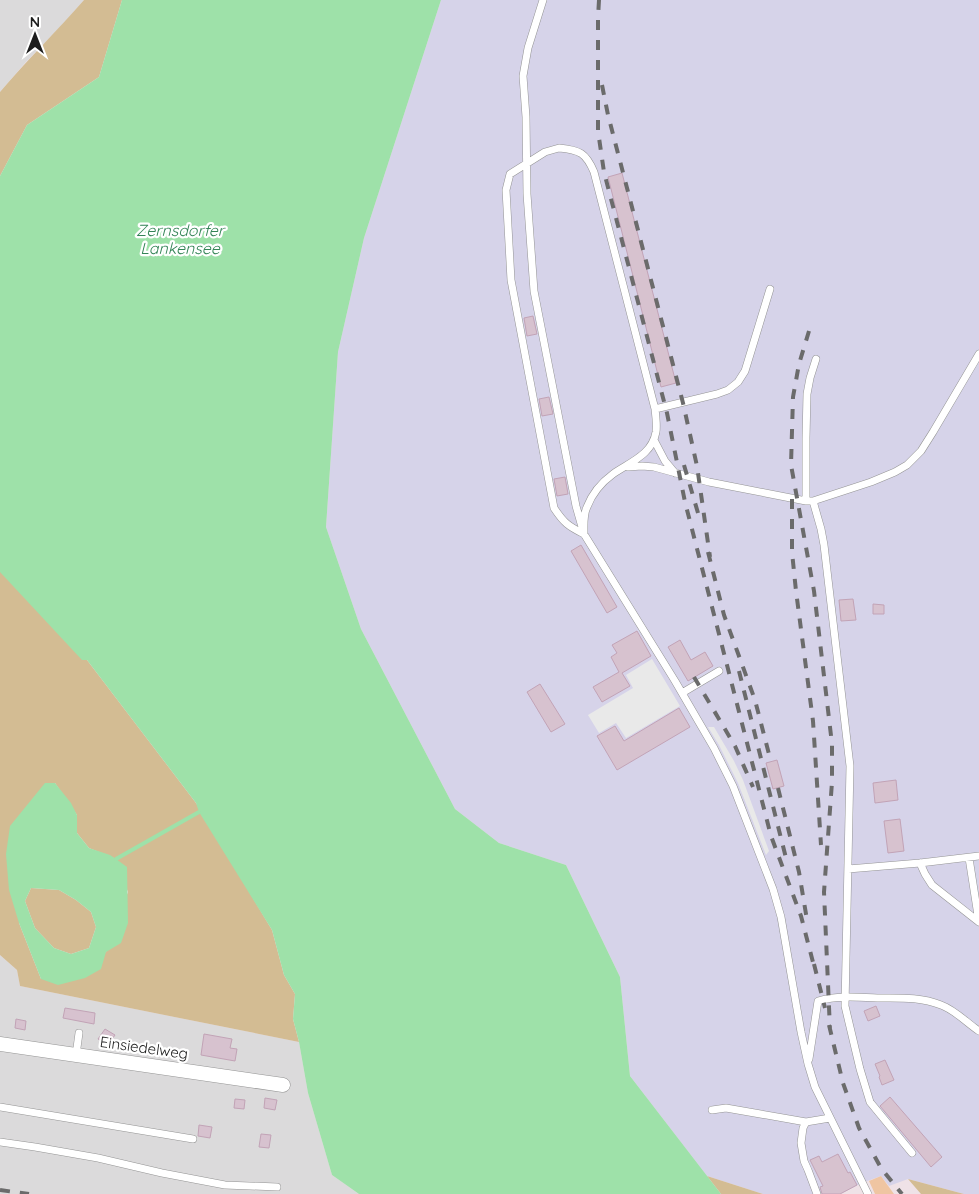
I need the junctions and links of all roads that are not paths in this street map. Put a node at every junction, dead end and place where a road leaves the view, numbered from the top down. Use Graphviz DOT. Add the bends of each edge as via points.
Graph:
graph roads {
  1 [pos="543,0"];
  2 [pos="526,164"];
  3 [pos="770,289"];
  4 [pos="979,354"];
  5 [pos="816,360"];
  6 [pos="655,409"];
  7 [pos="654,440"];
  8 [pos="625,467"];
  9 [pos="676,473"];
  10 [pos="810,501"];
  11 [pos="584,534"];
  12 [pos="719,670"];
  13 [pos="682,693"];
  14 [pos="979,856"];
  15 [pos="969,858"];
  16 [pos="920,863"];
  17 [pos="848,870"];
  18 [pos="844,997"];
  19 [pos="979,1031"];
  20 [pos="79,1034"];
  21 [pos="0,1044"];
  22 [pos="76,1055"];
  23 [pos="808,1064"];
  24 [pos="283,1085"];
  25 [pos="0,1108"];
  26 [pos="712,1110"];
  27 [pos="830,1118"];
  28 [pos="806,1122"];
  29 [pos="193,1139"];
  30 [pos="0,1142"];
  31 [pos="912,1153"];
  32 [pos="277,1187"];
  33 [pos="817,1194"];
  34 [pos="868,1194"];
  1 -- 2 [label="lane" via="523,76"];
  2 -- 6 [label="lane" via="545,152 559,148 583,154 589,162"];
  2 -- 11 [label="lane" via="534,291"];
  2 -- 11 [label="lane" via="510,174 506,190 511,280 554,508 563,521"];
  3 -- 6 [label="lane" via="745,371 738,382 716,394"];
  4 -- 10 [label="lane" via="933,432 907,465 871,482"];
  5 -- 10 [label="lane" via="807,394"];
  6 -- 7 [label="lane"];
  7 -- 8 [label="lane" via="646,452"];
  7 -- 9 [label="lane"];
  8 -- 9 [label="lane" via="654,467"];
  8 -- 11 [label="lane" via="593,495 586,508"];
  9 -- 10 [label="lane"];
  10 -- 17 [label="lane" via="824,545 850,766"];
  11 -- 13 [label="lane"];
  12 -- 13 [label="lane"];
  13 -- 23 [label="lane" via="724,766 773,889"];
  14 -- 15 [label="lane"];
  15 -- 16 [label="lane"];
  15 -- 16 [label="lane" via="979,922 932,886"];
  16 -- 17 [label="lane"];
  17 -- 18 [label="lane"];
  18 -- 19 [label="lane" via="917,998 947,1008"];
  18 -- 23 [label="lane" via="818,1001"];
  18 -- 31 [label="lane" via="870,1102"];
  20 -- 22 [label="lane"];
  21 -- 22 [label="street, Einsiedelweg"];
  22 -- 24 [label="street, Einsiedelweg"];
  23 -- 27 [label="lane"];
  25 -- 29 [label="lane"];
  26 -- 28 [label="lane" via="726,1108"];
  27 -- 28 [label="lane"];
  27 -- 34 [label="lane"];
  28 -- 33 [label="lane" via="800,1142"];
  30 -- 32 [label="lane" via="104,1159 225,1185"];
}
